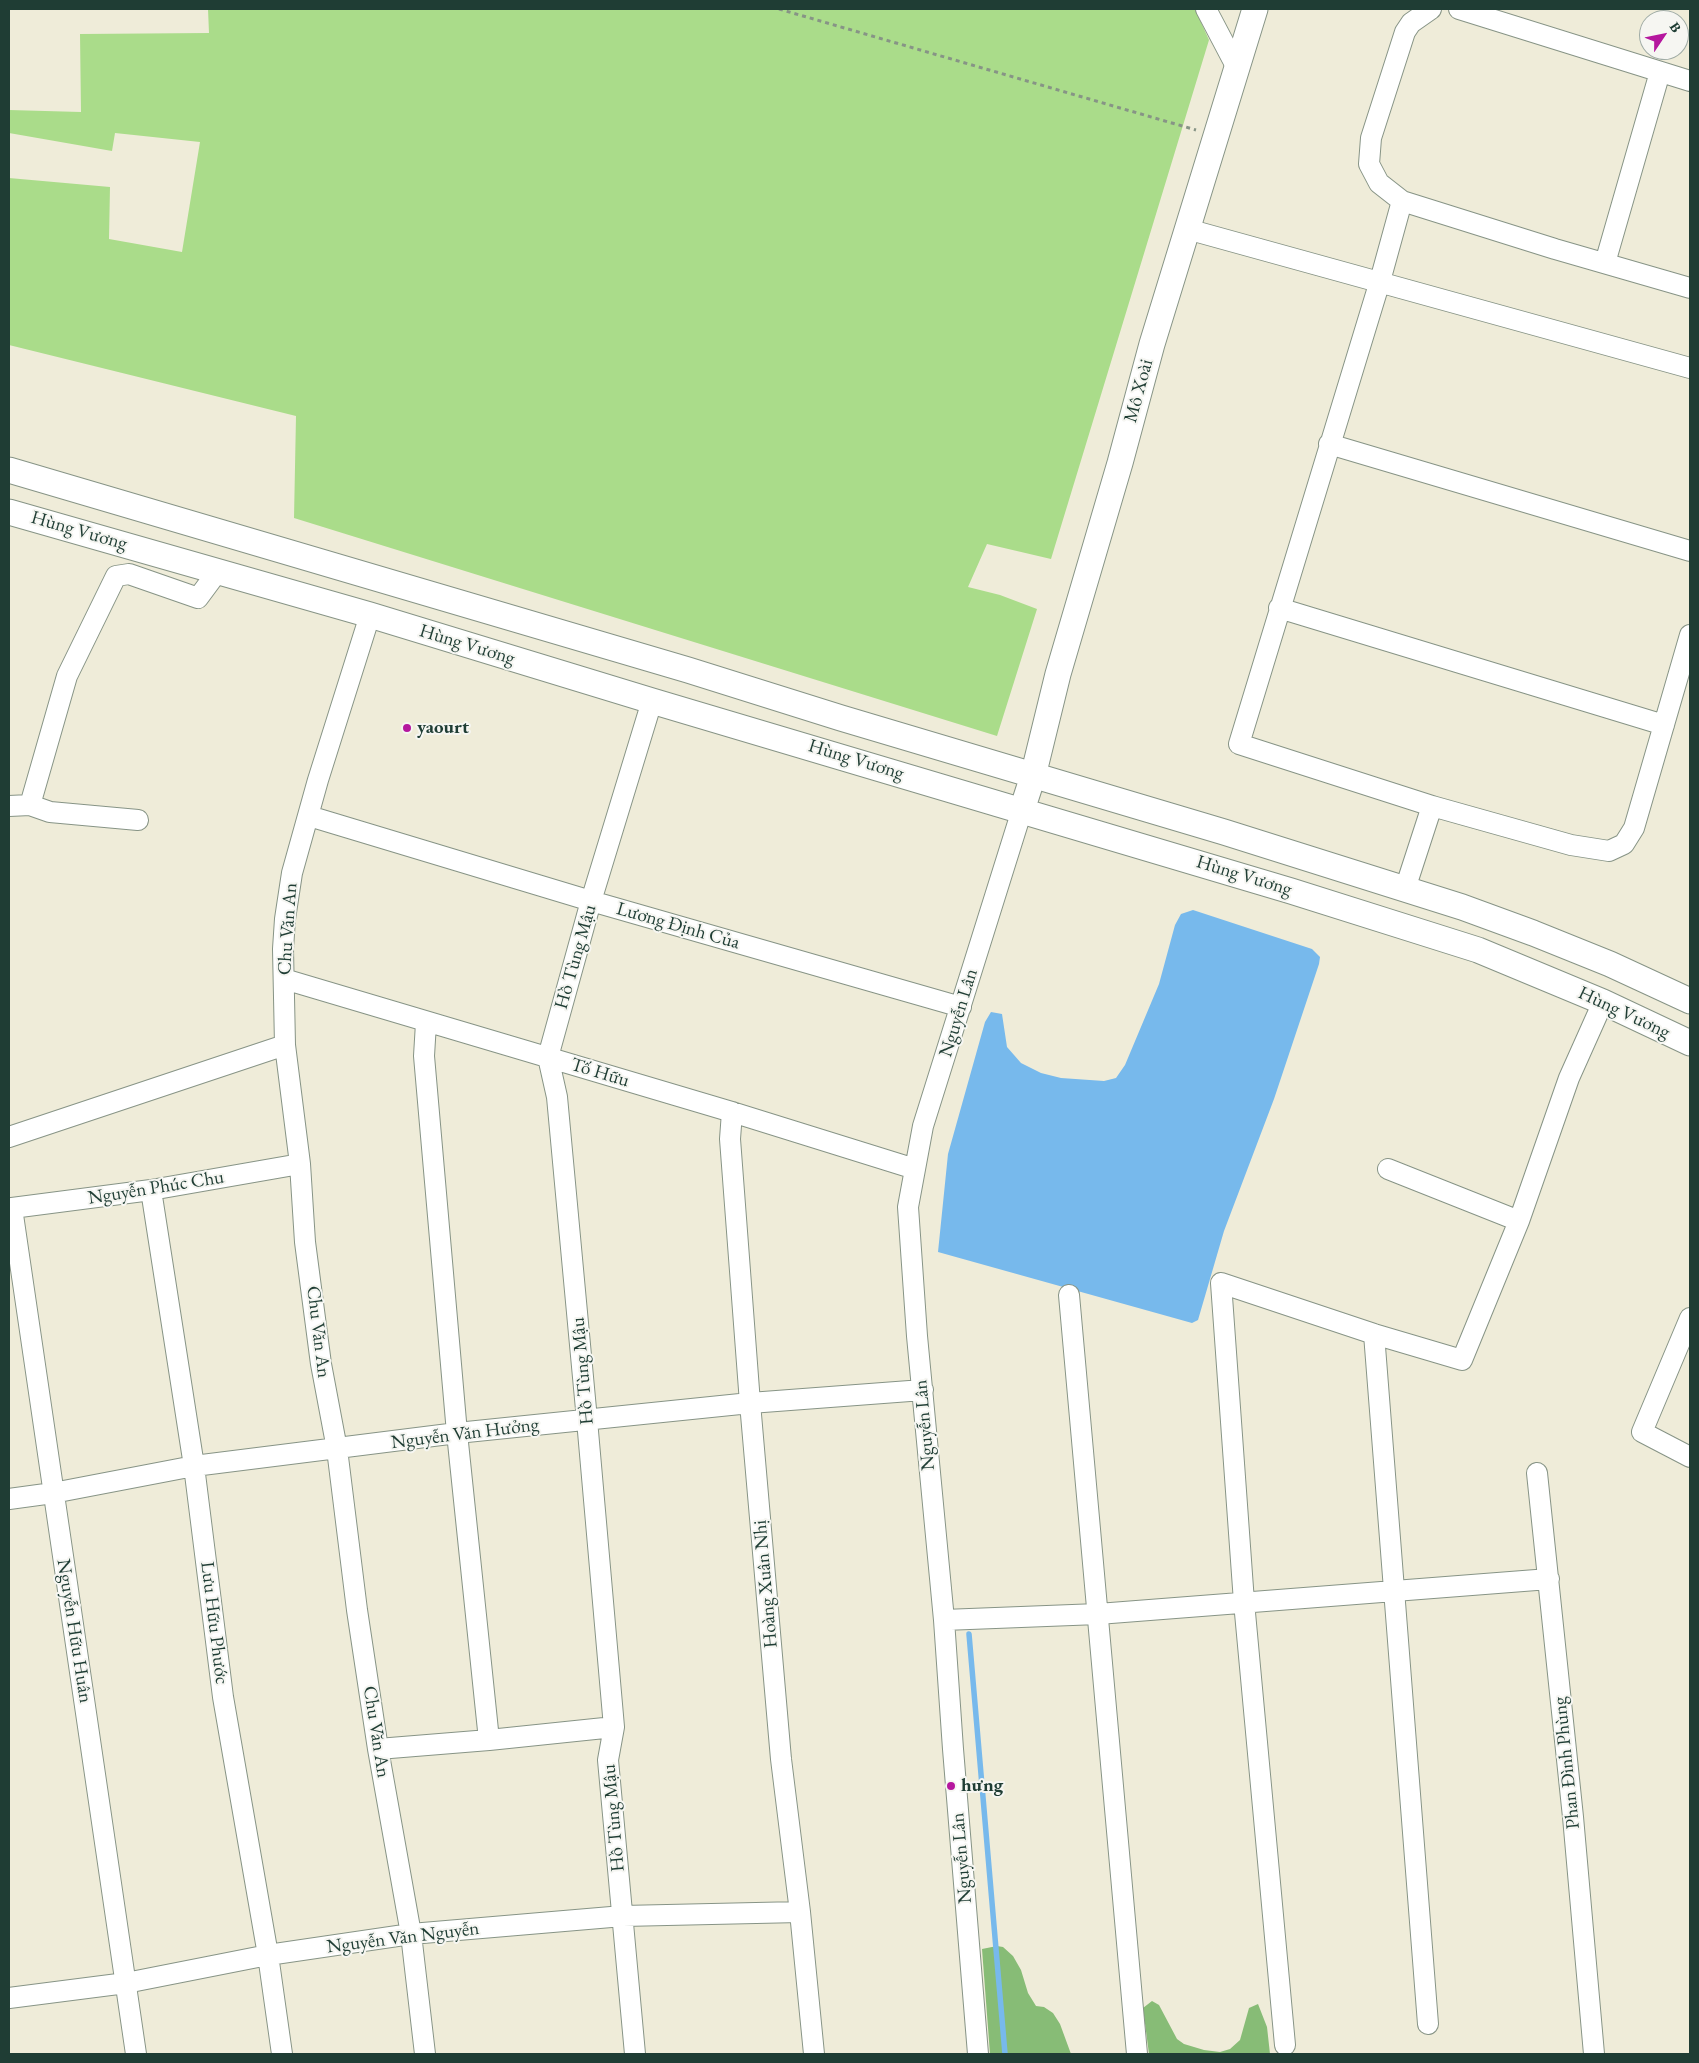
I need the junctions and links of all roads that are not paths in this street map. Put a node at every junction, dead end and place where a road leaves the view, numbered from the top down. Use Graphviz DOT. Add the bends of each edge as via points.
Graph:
graph roads {
  1 [pos="1206,9"];
  2 [pos="1255,9"];
  3 [pos="1431,9"];
  4 [pos="1459,9"];
  5 [pos="1237,68"];
  6 [pos="1660,72"];
  7 [pos="1690,81"];
  8 [pos="1402,201"];
  9 [pos="1187,229"];
  10 [pos="1605,263"];
  11 [pos="1380,281"];
  12 [pos="1690,288"];
  13 [pos="1690,368"];
  14 [pos="1329,444"];
  15 [pos="9,470"];
  16 [pos="9,512"];
  17 [pos="1690,551"];
  18 [pos="218,571"];
  19 [pos="1279,608"];
  20 [pos="370,615"];
  21 [pos="1690,635"];
  22 [pos="652,701"];
  23 [pos="1664,724"];
  24 [pos="1033,776"];
  25 [pos="9,806"];
  26 [pos="30,806"];
  27 [pos="1432,806"];
  28 [pos="1022,810"];
  29 [pos="310,816"];
  30 [pos="138,820"];
  31 [pos="1405,889"];
  32 [pos="591,901"];
  33 [pos="284,980"];
  34 [pos="1690,1001"];
  35 [pos="1602,1002"];
  36 [pos="961,1007"];
  37 [pos="426,1022"];
  38 [pos="1690,1043"];
  39 [pos="286,1045"];
  40 [pos="548,1057"];
  41 [pos="732,1112"];
  42 [pos="9,1137"];
  43 [pos="300,1164"];
  44 [pos="915,1169"];
  45 [pos="1388,1169"];
  46 [pos="151,1190"];
  47 [pos="12,1208"];
  48 [pos="1518,1221"];
  49 [pos="1069,1295"];
  50 [pos="1690,1318"];
  51 [pos="1374,1334"];
  52 [pos="923,1390"];
  53 [pos="750,1403"];
  54 [pos="587,1420"];
  55 [pos="457,1433"];
  56 [pos="337,1449"];
  57 [pos="1690,1457"];
  58 [pos="194,1466"];
  59 [pos="1538,1473"];
  60 [pos="53,1493"];
  61 [pos="9,1499"];
  62 [pos="1549,1578"];
  63 [pos="1394,1591"];
  64 [pos="1244,1602"];
  65 [pos="1098,1614"];
  66 [pos="944,1620"];
  67 [pos="614,1727"];
  68 [pos="489,1740"];
  69 [pos="378,1749"];
  70 [pos="800,1912"];
  71 [pos="623,1916"];
  72 [pos="411,1934"];
  73 [pos="268,1956"];
  74 [pos="126,1983"];
  75 [pos="9,1998"];
  76 [pos="1428,2024"];
  77 [pos="1285,2044"];
  78 [pos="136,2054"];
  79 [pos="282,2054"];
  80 [pos="425,2054"];
  81 [pos="635,2054"];
  82 [pos="814,2054"];
  83 [pos="978,2054"];
  84 [pos="1137,2054"];
  85 [pos="1594,2054"];
  1 -- 5 [label="street"];
  2 -- 5 [label="main road, Mô Xoài"];
  3 -- 8 [label="street" via="1404,32 1371,138 1369,153 1373,174 1386,190"];
  4 -- 6 [label="street"];
  5 -- 9 [label="main road, Mô Xoài"];
  6 -- 7 [label="street"];
  6 -- 10 [label="street"];
  8 -- 10 [label="street"];
  8 -- 11 [label="street"];
  9 -- 11 [label="street"];
  9 -- 24 [label="main road, Mô Xoài" via="1058,674"];
  10 -- 12 [label="street"];
  11 -- 13 [label="street"];
  11 -- 14 [label="street"];
  14 -- 17 [label="street"];
  14 -- 19 [label="street"];
  15 -- 24 [label="main road, Hùng Vương" via="493,612"];
  16 -- 18 [label="main road, Hùng Vương"];
  18 -- 20 [label="main road, Hùng Vương"];
  18 -- 26 [label="street" via="198,598 130,574 116,576 67,676"];
  19 -- 23 [label="street"];
  19 -- 27 [label="street" via="1239,744"];
  20 -- 22 [label="main road, Hùng Vương"];
  20 -- 29 [label="street, Chu Văn An" via="318,780"];
  21 -- 23 [label="street"];
  22 -- 28 [label="main road, Hùng Vương"];
  22 -- 32 [label="street, Hồ Tùng Mậu"];
  23 -- 27 [label="street" via="1634,828 1617,849 1609,851 1571,845"];
  24 -- 28 [label="main road, Mô Xoài"];
  24 -- 31 [label="main road, Hùng Vương"];
  25 -- 26 [label="street"];
  26 -- 30 [label="street" via="50,812"];
  27 -- 31 [label="street"];
  28 -- 35 [label="main road, Hùng Vương" via="1478,950"];
  28 -- 36 [label="street, Nguyễn Lân"];
  29 -- 32 [label="street, Lương Định Của"];
  29 -- 33 [label="street, Chu Văn An" via="288,895"];
  31 -- 34 [label="main road, Hùng Vương" via="1533,933"];
  32 -- 36 [label="street, Lương Định Của"];
  32 -- 40 [label="street, Hồ Tùng Mậu"];
  33 -- 37 [label="street, Tố Hữu"];
  33 -- 39 [label="street, Chu Văn An"];
  35 -- 38 [label="main road, Hùng Vương"];
  35 -- 48 [label="street" via="1569,1078"];
  36 -- 44 [label="street, Nguyễn Lân" via="923,1126"];
  37 -- 40 [label="street, Tố Hữu"];
  37 -- 55 [label="street" via="424,1056"];
  39 -- 42 [label="street"];
  39 -- 43 [label="street, Chu Văn An"];
  40 -- 41 [label="street, Tố Hữu"];
  40 -- 54 [label="street, Hồ Tùng Mậu" via="557,1096"];
  41 -- 44 [label="street, Tố Hữu"];
  41 -- 53 [label="street, Hoàng Xuân Nhị" via="730,1139"];
  43 -- 46 [label="street, Nguyễn Phúc Chu"];
  43 -- 56 [label="street, Chu Văn An" via="305,1242 321,1364"];
  44 -- 52 [label="street, Nguyễn Lân" via="908,1207"];
  45 -- 48 [label="street"];
  46 -- 47 [label="street, Nguyễn Phúc Chu"];
  46 -- 58 [label="street, Lưu Hữu Phước"];
  47 -- 60 [label="street, Nguyễn Hữu Huân"];
  48 -- 51 [label="street" via="1462,1360"];
  49 -- 65 [label="street"];
  50 -- 57 [label="street" via="1642,1432"];
  51 -- 63 [label="street"];
  51 -- 64 [label="street" via="1221,1283"];
  52 -- 53 [label="street, Nguyễn Văn Hưởng"];
  52 -- 66 [label="street, Nguyễn Lân"];
  53 -- 54 [label="street, Nguyễn Văn Hưởng"];
  53 -- 70 [label="street, Hoàng Xuân Nhị" via="781,1759"];
  54 -- 55 [label="street, Nguyễn Văn Hưởng"];
  54 -- 67 [label="street, Hồ Tùng Mậu"];
  55 -- 56 [label="street, Nguyễn Văn Hưởng"];
  55 -- 68 [label="street"];
  56 -- 58 [label="street, Nguyễn Văn Hưởng"];
  56 -- 69 [label="street, Chu Văn An"];
  58 -- 60 [label="street, Nguyễn Văn Hưởng"];
  58 -- 73 [label="street, Lưu Hữu Phước" via="223,1697"];
  59 -- 62 [label="street, Phan Đình Phùng"];
  60 -- 61 [label="street, Nguyễn Văn Hưởng"];
  60 -- 74 [label="street, Nguyễn Hữu Huân"];
  62 -- 63 [label="street"];
  62 -- 85 [label="street, Phan Đình Phùng"];
  63 -- 64 [label="street"];
  63 -- 76 [label="street"];
  64 -- 65 [label="street"];
  64 -- 77 [label="street"];
  65 -- 66 [label="street"];
  65 -- 84 [label="street"];
  66 -- 83 [label="street, Nguyễn Lân"];
  67 -- 68 [label="street"];
  67 -- 71 [label="street, Hồ Tùng Mậu" via="608,1760"];
  68 -- 69 [label="street"];
  69 -- 72 [label="street, Chu Văn An"];
  70 -- 71 [label="street, Nguyễn Văn Nguyễn"];
  70 -- 82 [label="street, Hoàng Xuân Nhị"];
  71 -- 72 [label="street, Nguyễn Văn Nguyễn"];
  71 -- 81 [label="street, Hồ Tùng Mậu"];
  72 -- 73 [label="street, Nguyễn Văn Nguyễn"];
  72 -- 80 [label="street, Chu Văn An"];
  73 -- 74 [label="street, Nguyễn Văn Nguyễn"];
  73 -- 79 [label="street, Lưu Hữu Phước"];
  74 -- 75 [label="street, Nguyễn Văn Nguyễn"];
  74 -- 78 [label="street, Nguyễn Hữu Huân"];
}
